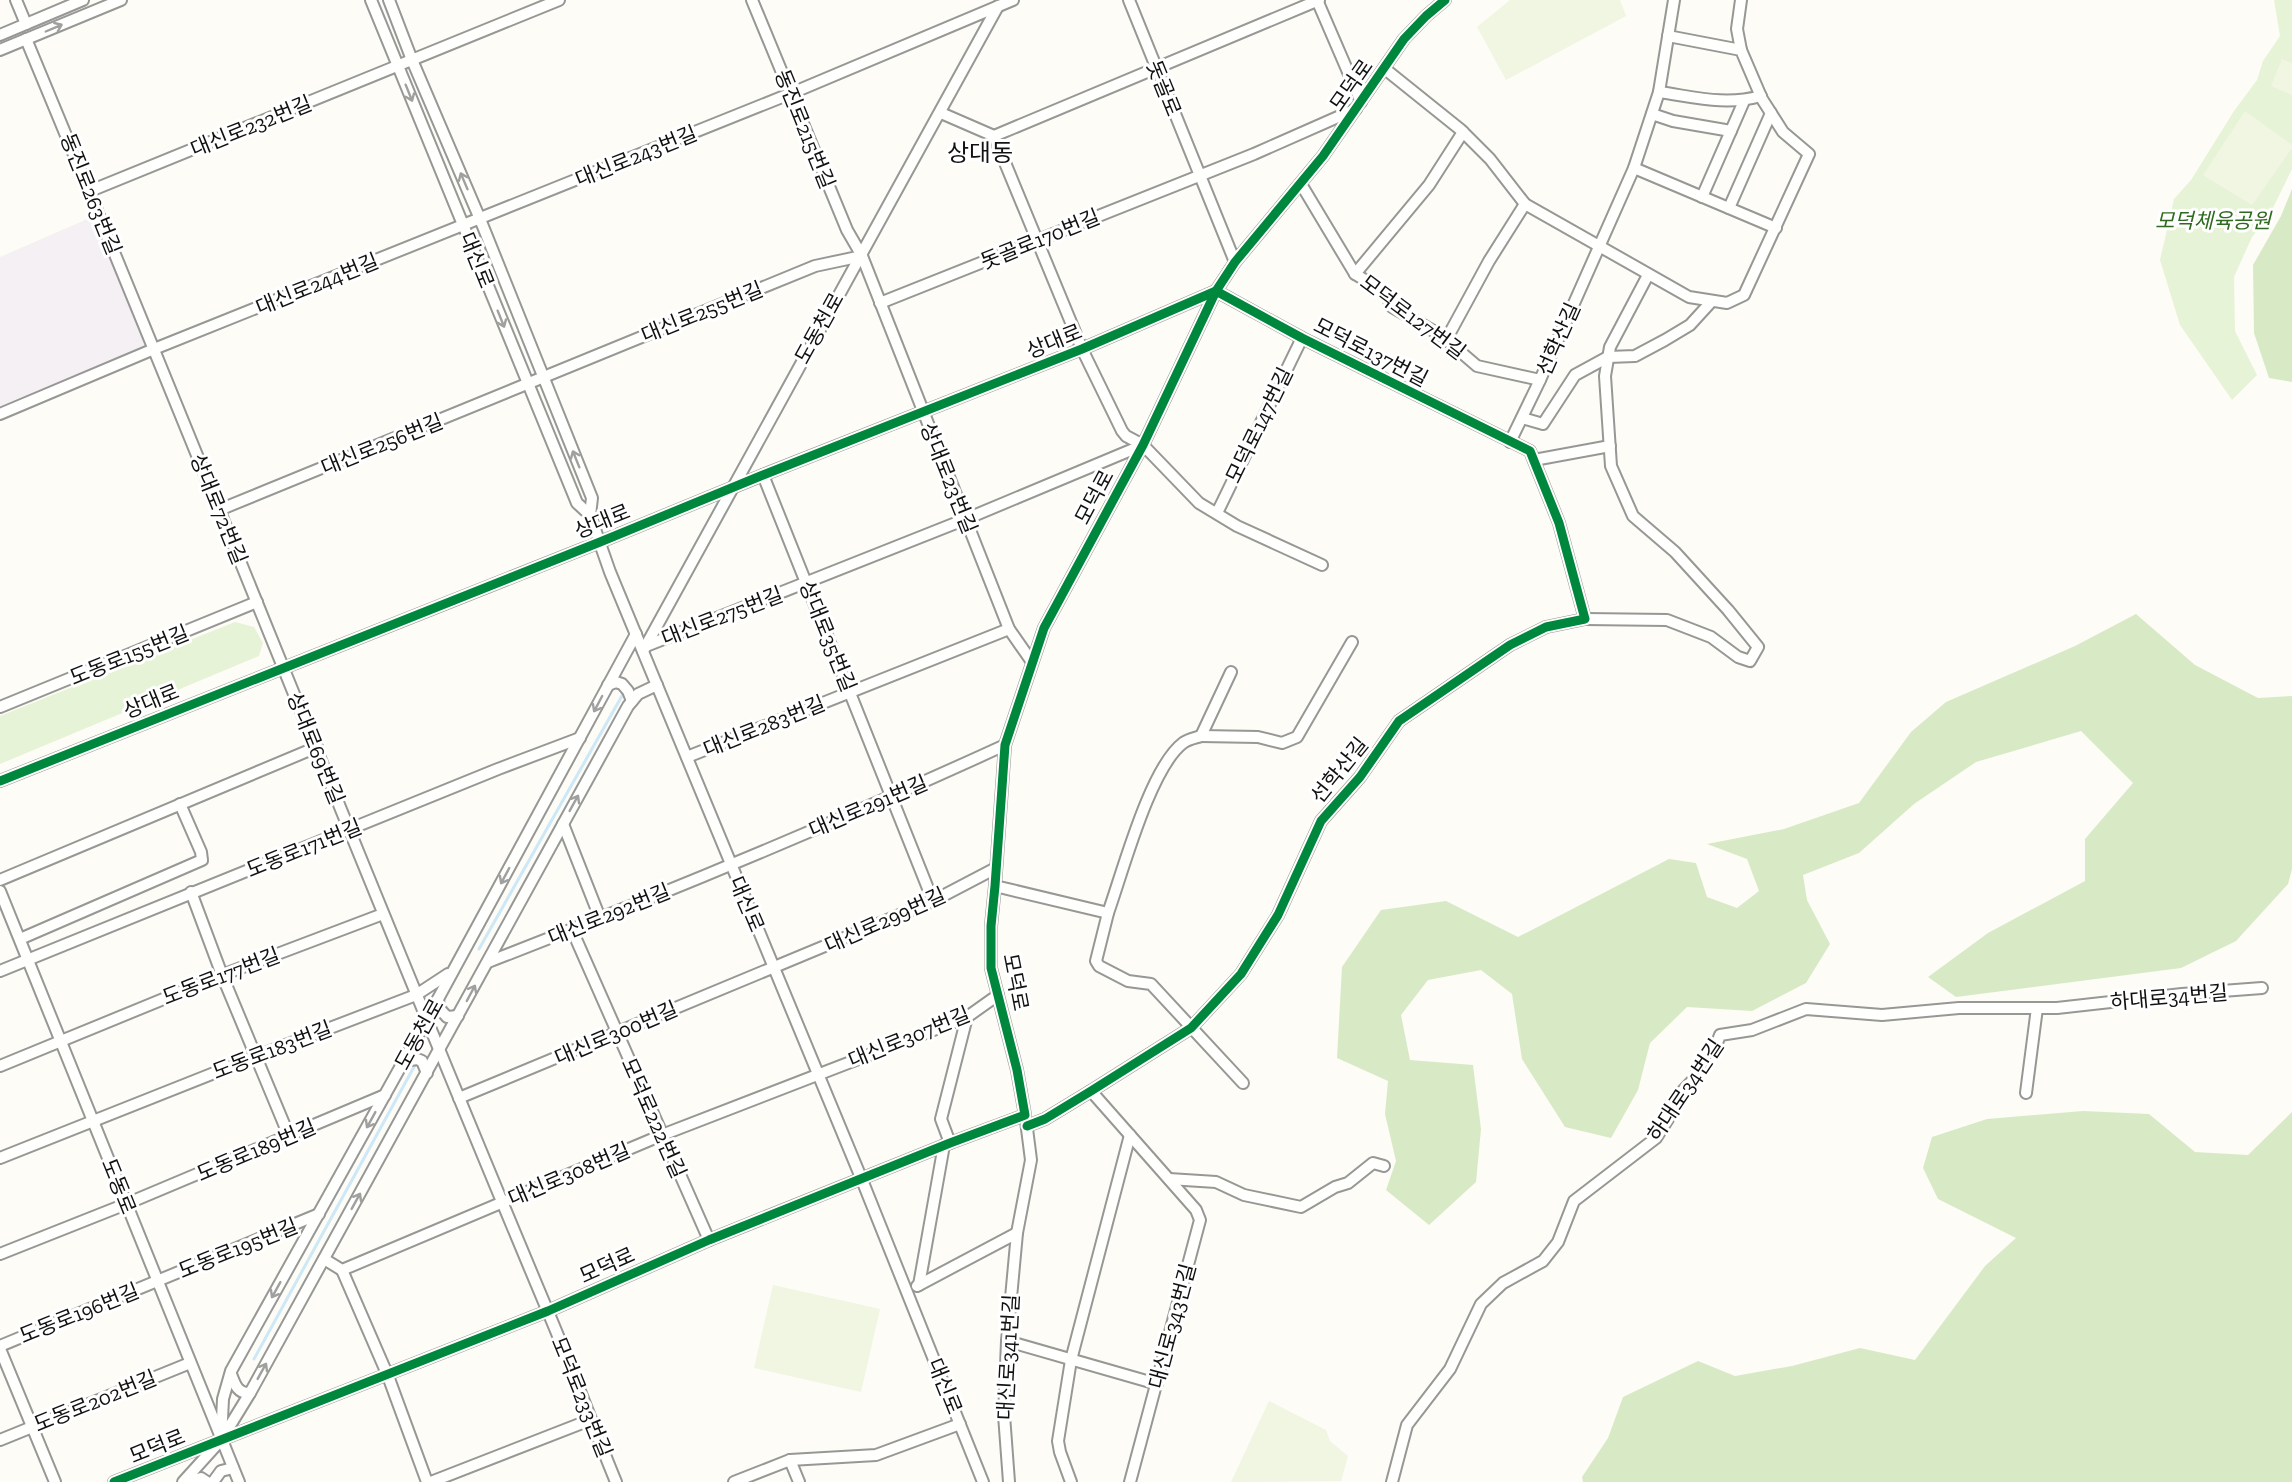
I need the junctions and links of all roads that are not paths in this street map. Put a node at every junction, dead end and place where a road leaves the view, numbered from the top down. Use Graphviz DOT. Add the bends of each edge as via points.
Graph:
graph roads {
  1 [pos="16,0"];
  2 [pos="83,0"];
  3 [pos="121,0"];
  4 [pos="371,0"];
  5 [pos="389,0"];
  6 [pos="559,0"];
  7 [pos="752,0"];
  8 [pos="1013,0"];
  9 [pos="1129,0"];
  10 [pos="1318,0"];
  11 [pos="1445,0"];
  12 [pos="1674,0"];
  13 [pos="1741,0"];
  14 [pos="1000,3"];
  15 [pos="26,24"];
  16 [pos="0,35"];
  17 [pos="1668,36"];
  18 [pos="27,39"];
  19 [pos="0,50"];
  20 [pos="1741,50"];
  21 [pos="412,60"];
  22 [pos="398,65"];
  23 [pos="1156,68"];
  24 [pos="1385,69"];
  25 [pos="1659,92"];
  26 [pos="792,93"];
  27 [pos="1761,96"];
  28 [pos="1744,101"];
  29 [pos="1358,105"];
  30 [pos="940,113"];
  31 [pos="1771,113"];
  32 [pos="1652,114"];
  33 [pos="1731,131"];
  34 [pos="1463,132"];
  35 [pos="994,136"];
  36 [pos="1634,168"];
  37 [pos="1200,175"];
  38 [pos="1301,184"];
  39 [pos="90,191"];
  40 [pos="1702,197"];
  41 [pos="1525,204"];
  42 [pos="1729,208"];
  43 [pos="480,219"];
  44 [pos="463,226"];
  45 [pos="1776,228"];
  46 [pos="1036,241"];
  47 [pos="1599,248"];
  48 [pos="862,256"];
  49 [pos="1235,262"];
  50 [pos="1355,274"];
  51 [pos="1648,274"];
  52 [pos="1216,291"];
  53 [pos="1711,302"];
  54 [pos="880,303"];
  55 [pos="1302,338"];
  56 [pos="1446,340"];
  57 [pos="1082,349"];
  58 [pos="154,350"];
  59 [pos="1608,357"];
  60 [pos="544,377"];
  61 [pos="1540,380"];
  62 [pos="527,384"];
  63 [pos="923,412"];
  64 [pos="0,414"];
  65 [pos="1522,418"];
  66 [pos="1510,442"];
  67 [pos="1143,445"];
  68 [pos="1610,446"];
  69 [pos="1534,460"];
  70 [pos="763,475"];
  71 [pos="730,490"];
  72 [pos="219,510"];
  73 [pos="1216,513"];
  74 [pos="590,515"];
  75 [pos="966,519"];
  76 [pos="600,542"];
  77 [pos="1322,565"];
  78 [pos="806,582"];
  79 [pos="257,602"];
  80 [pos="1585,619"];
  81 [pos="1009,628"];
  82 [pos="636,634"];
  83 [pos="1352,642"];
  84 [pos="644,649"];
  85 [pos="1032,662"];
  86 [pos="284,668"];
  87 [pos="1231,672"];
  88 [pos="608,685"];
  89 [pos="657,685"];
  90 [pos="850,691"];
  91 [pos="632,701"];
  92 [pos="0,707"];
  93 [pos="1201,736"];
  94 [pos="580,738"];
  95 [pos="1005,746"];
  96 [pos="317,747"];
  97 [pos="687,758"];
  98 [pos="0,781"];
  99 [pos="892,797"];
  100 [pos="180,804"];
  101 [pos="563,824"];
  102 [pos="349,830"];
  103 [pos="730,865"];
  104 [pos="996,868"];
  105 [pos="0,880"];
  106 [pos="996,886"];
  107 [pos="0,891"];
  108 [pos="190,892"];
  109 [pos="933,901"];
  110 [pos="1108,913"];
  111 [pos="383,914"];
  112 [pos="600,918"];
  113 [pos="572,930"];
  114 [pos="20,939"];
  115 [pos="28,959"];
  116 [pos="488,962"];
  117 [pos="773,968"];
  118 [pos="0,971"];
  119 [pos="448,974"];
  120 [pos="222,975"];
  121 [pos="2262,988"];
  122 [pos="416,995"];
  123 [pos="998,995"];
  124 [pos="438,999"];
  125 [pos="2037,1008"];
  126 [pos="458,1016"];
  127 [pos="967,1017"];
  128 [pos="426,1021"];
  129 [pos="1191,1028"];
  130 [pos="616,1032"];
  131 [pos="60,1040"];
  132 [pos="439,1052"];
  133 [pos="257,1056"];
  134 [pos="404,1061"];
  135 [pos="0,1066"];
  136 [pos="427,1073"];
  137 [pos="816,1074"];
  138 [pos="1243,1083"];
  139 [pos="1091,1091"];
  140 [pos="2026,1093"];
  141 [pos="385,1095"];
  142 [pos="459,1098"];
  143 [pos="1026,1120"];
  144 [pos="93,1121"];
  145 [pos="662,1135"];
  146 [pos="1130,1135"];
  147 [pos="289,1136"];
  148 [pos="947,1144"];
  149 [pos="0,1158"];
  150 [pos="1384,1166"];
  151 [pos="1169,1179"];
  152 [pos="862,1180"];
  153 [pos="501,1203"];
  154 [pos="126,1204"];
  155 [pos="319,1214"];
  156 [pos="1017,1233"];
  157 [pos="709,1240"];
  158 [pos="0,1254"];
  159 [pos="324,1259"];
  160 [pos="342,1270"];
  161 [pos="157,1281"];
  162 [pos="919,1285"];
  163 [pos="907,1291"];
  164 [pos="548,1311"];
  165 [pos="1007,1341"];
  166 [pos="0,1348"];
  167 [pos="1071,1360"];
  168 [pos="190,1363"];
  169 [pos="231,1374"];
  170 [pos="388,1376"];
  171 [pos="1157,1384"];
  172 [pos="250,1393"];
  173 [pos="590,1420"];
  174 [pos="960,1424"];
  175 [pos="32,1427"];
  176 [pos="0,1440"];
  177 [pos="221,1440"];
  178 [pos="790,1460"];
  179 [pos="233,1468"];
  180 [pos="55,1482"];
  181 [pos="114,1482"];
  182 [pos="183,1482"];
  183 [pos="207,1482"];
  184 [pos="213,1482"];
  185 [pos="239,1482"];
  186 [pos="429,1482"];
  187 [pos="616,1482"];
  188 [pos="734,1482"];
  189 [pos="799,1482"];
  190 [pos="982,1482"];
  191 [pos="1009,1482"];
  192 [pos="1071,1482"];
  193 [pos="1130,1482"];
  194 [pos="1392,1482"];
  1 -- 15 [label="street"];
  2 -- 15 [label="street"];
  18 -- 3 [label="street, one-way"];
  4 -- 22 [label="street, 대신로"];
  5 -- 21 [label="street, 대신로"];
  6 -- 21 [label="street, 대신로232번길"];
  7 -- 26 [label="street, 동진로215번길"];
  8 -- 14 [label="street"];
  9 -- 23 [label="street, 돗골로"];
  10 -- 23 [label="street"];
  10 -- 29 [label="street"];
  11 -- 24 [label="street, 모덕로" via="1404,39"];
  12 -- 17 [label="street, 선학산길"];
  13 -- 20 [label="street" via="1737,29"];
  14 -- 26 [label="street"];
  14 -- 30 [label="street, 도동천로"];
  15 -- 16 [label="street"];
  17 -- 20 [label="street"];
  17 -- 25 [label="street, 선학산길"];
  18 -- 19 [label="street"];
  18 -- 39 [label="street, 동진로263번길"];
  20 -- 27 [label="street"];
  21 -- 22 [label="street, 대신로232번길"];
  43 -- 21 [label="street, 대신로, one-way"];
  22 -- 39 [label="street, 대신로232번길"];
  22 -- 44 [label="street, 대신로, one-way"];
  23 -- 35 [label="street"];
  23 -- 37 [label="street, 돗골로"];
  24 -- 29 [label="street, 모덕로"];
  24 -- 34 [label="street"];
  25 -- 28 [label="street"];
  25 -- 32 [label="street, 선학산길"];
  26 -- 43 [label="street, 대신로243번길"];
  26 -- 48 [label="street, 동진로215번길" via="846,230"];
  27 -- 28 [label="street"];
  27 -- 31 [label="street"];
  28 -- 33 [label="street"];
  29 -- 37 [label="street, 모덕로"];
  29 -- 38 [label="street, 모덕로"];
  30 -- 35 [label="street"];
  30 -- 48 [label="street, 도동천로"];
  31 -- 42 [label="street"];
  31 -- 45 [label="street" via="1783,132 1809,154"];
  32 -- 33 [label="street"];
  32 -- 36 [label="street, 선학산길"];
  33 -- 40 [label="street"];
  34 -- 41 [label="street"];
  34 -- 50 [label="street, 모덕로127번길" via="1428,185"];
  35 -- 46 [label="street"];
  36 -- 40 [label="street"];
  36 -- 47 [label="street, 선학산길"];
  37 -- 46 [label="street, 돗골로170번길"];
  37 -- 49 [label="street, 돗골로"];
  38 -- 49 [label="street, 모덕로"];
  38 -- 50 [label="street, 모덕로127번길"];
  39 -- 58 [label="street, 동진로263번길"];
  40 -- 42 [label="street"];
  41 -- 47 [label="street"];
  41 -- 56 [label="street" via="1488,261"];
  42 -- 45 [label="street"];
  43 -- 44 [label="street, 대신로244번길"];
  43 -- 60 [label="street, 대신로"];
  44 -- 58 [label="street, 대신로244번길"];
  44 -- 62 [label="street, 대신로, one-way"];
  45 -- 53 [label="street" via="1744,295 1727,303"];
  46 -- 54 [label="street, 돗골로170번길"];
  46 -- 57 [label="street"];
  47 -- 51 [label="street"];
  47 -- 61 [label="street, 선학산길"];
  48 -- 54 [label="street, 상대로23번길"];
  48 -- 60 [label="street, 대신로255번길" via="815,266"];
  48 -- 71 [label="street, 도동천로"];
  49 -- 52 [label="street, 모덕로"];
  50 -- 56 [label="street, 모덕로127번길" via="1385,292 1392,307"];
  51 -- 53 [label="street" via="1689,297"];
  51 -- 59 [label="street"];
  52 -- 55 [label="street, 모덕로137번길"];
  52 -- 57 [label="street, 상대로"];
  52 -- 67 [label="street, 모덕로"];
  53 -- 59 [label="street" via="1690,325 1665,340 1635,356"];
  54 -- 63 [label="street, 상대로23번길"];
  55 -- 66 [label="street, 모덕로137번길"];
  55 -- 73 [label="street, 모덕로147번길"];
  56 -- 61 [label="street, 모덕로127번길" via="1476,366"];
  57 -- 63 [label="street, 상대로"];
  57 -- 67 [label="street" via="1122,431"];
  58 -- 64 [label="street, 대신로244번길"];
  58 -- 72 [label="street, 상대로72번길"];
  59 -- 65 [label="street" via="1575,375 1543,424"];
  59 -- 68 [label="street" via="1605,376"];
  60 -- 62 [label="street, 대신로256번길"];
  74 -- 60 [label="street, 대신로, one-way" via="592,498"];
  61 -- 65 [label="street, 선학산길"];
  62 -- 72 [label="street, 대신로256번길"];
  62 -- 74 [label="street, 대신로" via="577,503"];
  63 -- 70 [label="street, 상대로"];
  63 -- 75 [label="street, 상대로23번길"];
  65 -- 66 [label="street, 선학산길"];
  66 -- 69 [label="street" via="1530,451"];
  67 -- 73 [label="street" via="1199,503"];
  67 -- 75 [label="street, 대신로275번길"];
  67 -- 85 [label="street, 모덕로" via="1044,628"];
  68 -- 69 [label="street"];
  68 -- 80 [label="street, 선학산길" via="1611,466 1633,516 1675,552 1758,647 1750,661 1712,638 1667,620"];
  69 -- 80 [label="street" via="1559,523"];
  70 -- 71 [label="street, 상대로"];
  70 -- 78 [label="street, 상대로35번길"];
  71 -- 76 [label="street, 상대로"];
  71 -- 84 [label="street, 도동천로"];
  72 -- 79 [label="street, 상대로72번길"];
  73 -- 77 [label="street"];
  74 -- 76 [label="street, 대신로"];
  75 -- 78 [label="street, 대신로275번길"];
  75 -- 81 [label="street, 상대로23번길"];
  76 -- 82 [label="street, 대신로"];
  76 -- 86 [label="street, 상대로"];
  78 -- 84 [label="street, 대신로275번길"];
  78 -- 90 [label="street, 상대로35번길"];
  79 -- 86 [label="street, 상대로72번길"];
  79 -- 92 [label="street, 도동로155번길"];
  80 -- 129 [label="street, 선학산길" via="1546,627 1510,645 1399,721 1360,777 1321,821 1278,915 1241,974"];
  81 -- 85 [label="street, 상대로23번길"];
  81 -- 90 [label="street, 대신로283번길"];
  82 -- 84 [label="street, 대신로"];
  82 -- 88 [label="street, 도동천로"];
  83 -- 93 [label="street" via="1297,737 1282,742 1258,737"];
  84 -- 89 [label="street, 대신로"];
  85 -- 95 [label="street, 모덕로"];
  86 -- 96 [label="street, 상대로69번길"];
  86 -- 98 [label="street, 상대로"];
  87 -- 93 [label="street"];
  88 -- 91 [label="street" via="622,684"];
  88 -- 94 [label="street, 도동천로, one-way"];
  89 -- 91 [label="street, 도동천로"];
  89 -- 97 [label="street, 대신로"];
  90 -- 97 [label="street, 대신로283번길"];
  90 -- 99 [label="street, 상대로35번길"];
  101 -- 91 [label="street, 도동천로, one-way"];
  93 -- 110 [label="street" via="1184,742 1167,760 1146,803"];
  94 -- 102 [label="street, 도동로171번길"];
  94 -- 124 [label="street, 도동천로, one-way"];
  95 -- 99 [label="street, 대신로291번길"];
  95 -- 104 [label="street, 모덕로"];
  96 -- 100 [label="street"];
  96 -- 102 [label="street, 상대로69번길"];
  97 -- 103 [label="street, 대신로"];
  99 -- 103 [label="street, 대신로291번길"];
  99 -- 109 [label="street, 상대로35번길"];
  100 -- 105 [label="street"];
  100 -- 114 [label="street" via="202,860"];
  101 -- 112 [label="street"];
  101 -- 116 [label="street, 도동천로"];
  102 -- 108 [label="street, 도동로171번길"];
  102 -- 111 [label="street, 상대로69번길"];
  103 -- 112 [label="street, 대신로292번길"];
  103 -- 117 [label="street, 대신로"];
  104 -- 106 [label="street, 모덕로"];
  104 -- 109 [label="street, 대신로299번길"];
  106 -- 110 [label="street"];
  106 -- 123 [label="street, 모덕로" via="991,968"];
  107 -- 114 [label="street, 도동로"];
  108 -- 115 [label="street, 도동로171번길"];
  108 -- 120 [label="street"];
  109 -- 117 [label="street, 대신로299번길"];
  110 -- 129 [label="street" via="1096,961 1128,981 1151,984"];
  111 -- 120 [label="street, 도동로177번길"];
  111 -- 122 [label="street, 상대로69번길"];
  112 -- 113 [label="street, 대신로292번길"];
  113 -- 116 [label="street, 대신로292번길"];
  113 -- 130 [label="street, 모덕로222번길"];
  114 -- 115 [label="street, 도동로"];
  115 -- 118 [label="street, 도동로171번길"];
  115 -- 131 [label="street, 도동로"];
  126 -- 116 [label="street, 도동천로, one-way"];
  117 -- 130 [label="street, 대신로300번길"];
  117 -- 137 [label="street, 대신로"];
  119 -- 122 [label="street, 도동로183번길"];
  120 -- 131 [label="street, 도동로177번길"];
  120 -- 133 [label="street"];
  121 -- 125 [label="street, 하대로34번길"];
  122 -- 128 [label="street, 상대로69번길"];
  122 -- 133 [label="street, 도동로183번길"];
  123 -- 127 [label="street, 대신로307번길"];
  123 -- 143 [label="street, 모덕로"];
  124 -- 126 [label="street" via="442,1013 447,1017"];
  124 -- 128 [label="street, 도동천로"];
  125 -- 140 [label="street"];
  125 -- 194 [label="street, 하대로34번길" via="1959,1008 1882,1016 1806,1009 1752,1030 1720,1035 1694,1079 1672,1102 1668,1119 1656,1138 1574,1201 1558,1242 1543,1261 1503,1283 1481,1304 1450,1369 1407,1425"];
  126 -- 132 [label="street, 도동천로"];
  127 -- 137 [label="street, 대신로307번길"];
  127 -- 148 [label="street" via="941,1119"];
  128 -- 132 [label="street, 상대로69번길"];
  128 -- 134 [label="street, 도동천로"];
  129 -- 138 [label="street"];
  129 -- 139 [label="street, 선학산길"];
  130 -- 142 [label="street, 대신로300번길"];
  130 -- 145 [label="street, 모덕로222번길"];
  131 -- 135 [label="street, 도동로177번길"];
  131 -- 144 [label="street, 도동로"];
  132 -- 136 [label="street, 도동천로"];
  132 -- 142 [label="street, 상대로69번길"];
  133 -- 144 [label="street, 도동로183번길"];
  133 -- 147 [label="street"];
  134 -- 136 [label="street" via="422,1061"];
  134 -- 141 [label="street, 도동천로"];
  159 -- 136 [label="street, 도동천로, one-way"];
  137 -- 145 [label="street, 대신로308번길"];
  137 -- 152 [label="street, 대신로"];
  139 -- 143 [label="street, 선학산길" via="1045,1119"];
  139 -- 146 [label="street"];
  141 -- 147 [label="street, 도동로189번길"];
  141 -- 155 [label="street, 도동천로, one-way"];
  142 -- 153 [label="street, 상대로69번길"];
  143 -- 148 [label="street, 모덕로"];
  143 -- 156 [label="street, 대신로341번길" via="1031,1160"];
  144 -- 149 [label="street, 도동로183번길"];
  144 -- 154 [label="street, 도동로"];
  145 -- 153 [label="street, 대신로308번길"];
  145 -- 157 [label="street, 모덕로222번길"];
  146 -- 151 [label="street"];
  146 -- 167 [label="street"];
  147 -- 154 [label="street, 도동로189번길"];
  148 -- 152 [label="street, 모덕로"];
  148 -- 162 [label="street"];
  150 -- 151 [label="street" via="1373,1163 1348,1184 1335,1187 1301,1207 1244,1195 1216,1182"];
  151 -- 171 [label="street, 대신로343번길" via="1200,1220"];
  152 -- 157 [label="street, 모덕로"];
  152 -- 163 [label="street, 대신로"];
  153 -- 160 [label="street, 대신로308번길"];
  153 -- 164 [label="street, 모덕로233번길"];
  154 -- 158 [label="street, 도동로189번길"];
  154 -- 161 [label="street, 도동로"];
  155 -- 161 [label="street, 도동로195번길"];
  155 -- 169 [label="street, 도동천로, one-way"];
  156 -- 162 [label="street"];
  156 -- 165 [label="street, 대신로341번길"];
  157 -- 164 [label="street, 모덕로"];
  159 -- 160 [label="street"];
  172 -- 159 [label="street, 도동천로, one-way"];
  160 -- 170 [label="street"];
  161 -- 166 [label="street, 도동로196번길"];
  161 -- 168 [label="street, 도동로"];
  162 -- 163 [label="street"];
  163 -- 174 [label="street, 대신로"];
  164 -- 170 [label="street, 모덕로"];
  164 -- 173 [label="street, 모덕로233번길"];
  165 -- 167 [label="street"];
  165 -- 191 [label="street, 대신로341번길" via="1004,1415"];
  166 -- 175 [label="street"];
  167 -- 171 [label="street"];
  167 -- 192 [label="street" via="1058,1441"];
  168 -- 175 [label="street, 도동로202번길"];
  168 -- 177 [label="street, 도동로"];
  169 -- 172 [label="street" via="240,1391"];
  169 -- 177 [label="street, 도동천로" via="223,1399"];
  170 -- 177 [label="street, 모덕로"];
  170 -- 186 [label="street"];
  171 -- 193 [label="street, 대신로343번길"];
  172 -- 177 [label="street, 도동천로"];
  173 -- 186 [label="street"];
  173 -- 187 [label="street, 모덕로233번길"];
  174 -- 178 [label="street" via="876,1455"];
  174 -- 190 [label="street, 대신로"];
  175 -- 176 [label="street, 도동로202번길"];
  175 -- 180 [label="street"];
  177 -- 179 [label="street, 도동로"];
  177 -- 181 [label="street, 모덕로"];
  177 -- 182 [label="street, 도동천로"];
  178 -- 188 [label="street"];
  178 -- 189 [label="street"];
  179 -- 184 [label="street" via="221,1471"];
  179 -- 185 [label="street, 도동로"];
  182 -- 183 [label="street" via="201,1478"];
}
